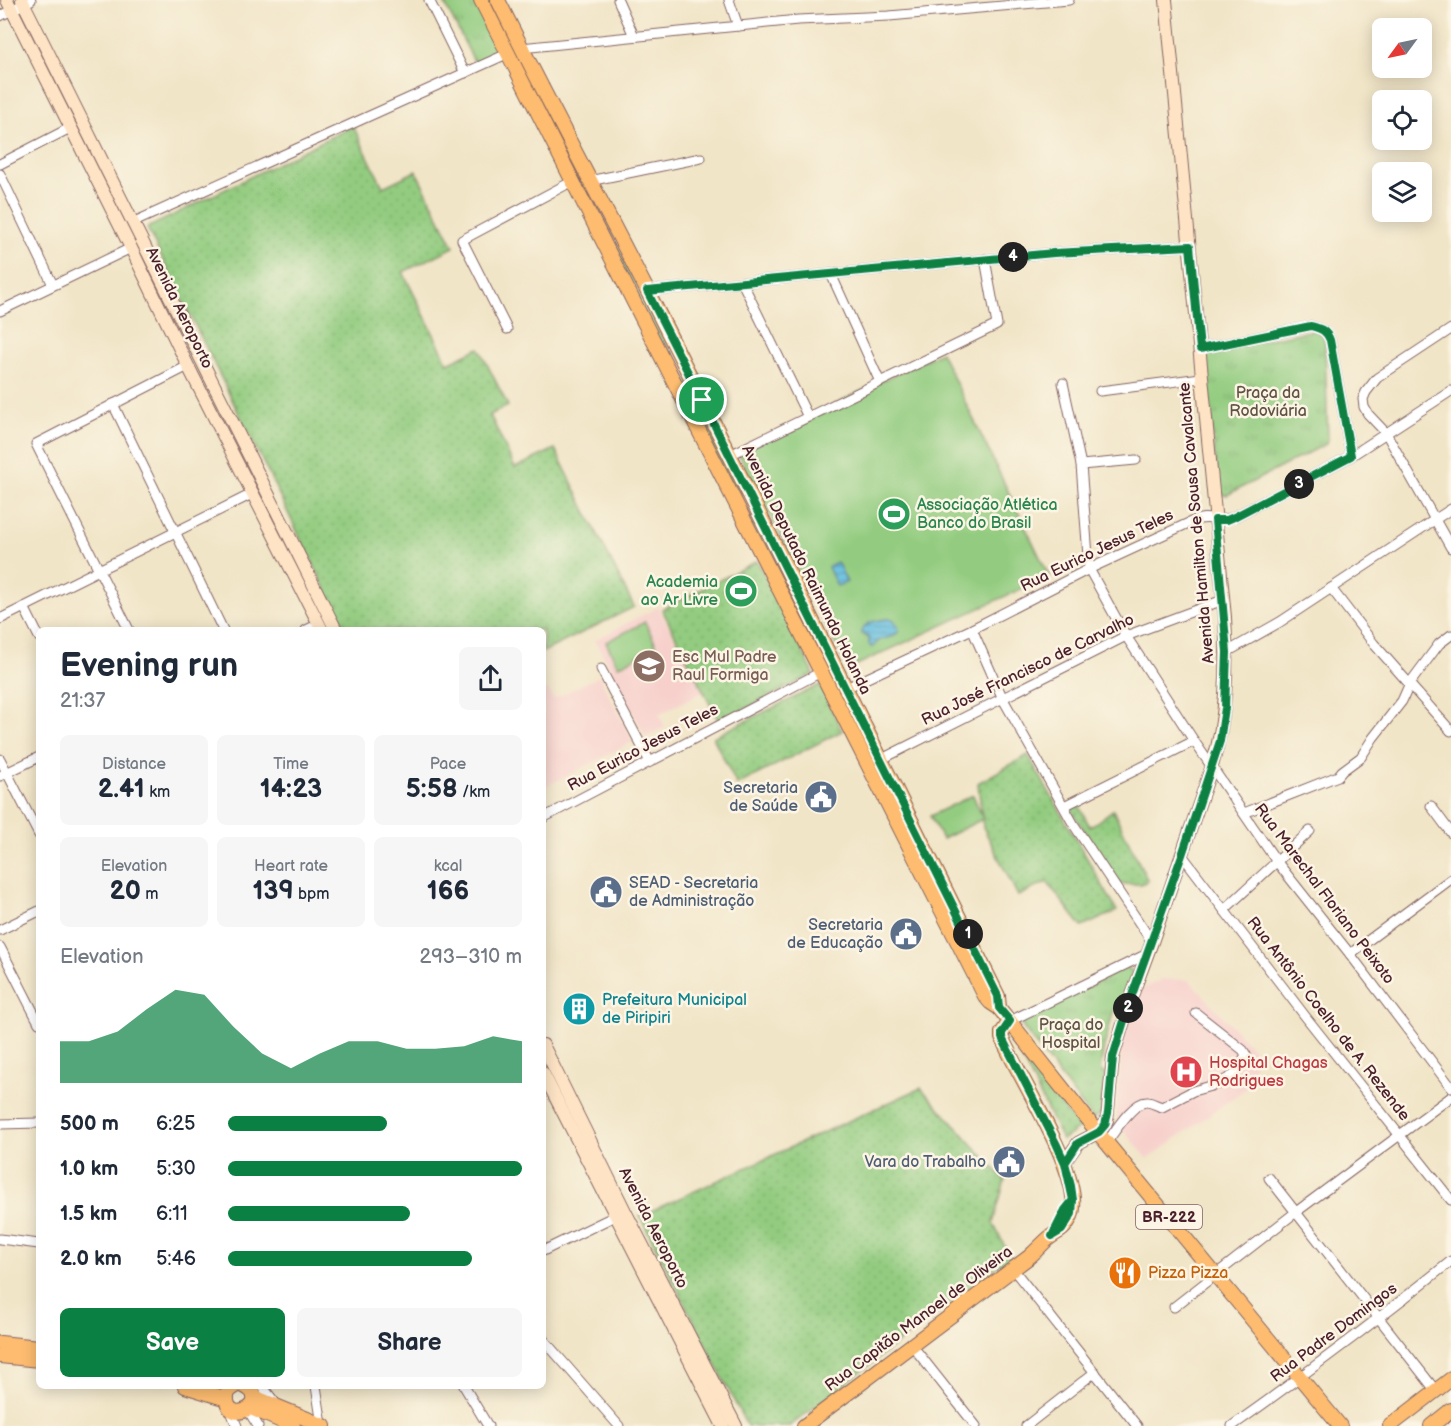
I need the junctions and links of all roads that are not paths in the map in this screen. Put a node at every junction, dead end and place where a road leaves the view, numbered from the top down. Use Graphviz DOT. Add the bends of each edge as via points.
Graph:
graph roads {
  1 [pos="429,0"];
  2 [pos="481,0"];
  3 [pos="498,0"];
  4 [pos="618,0"];
  5 [pos="729,0"];
  6 [pos="1069,0"];
  7 [pos="1166,0"];
  8 [pos="26,1"];
  9 [pos="6,9"];
  10 [pos="738,26"];
  11 [pos="634,36"];
  12 [pos="515,51"];
  13 [pos="465,73"];
  14 [pos="70,128"];
  15 [pos="555,129"];
  16 [pos="701,158"];
  17 [pos="0,164"];
  18 [pos="0,174"];
  19 [pos="573,181"];
  20 [pos="590,181"];
  21 [pos="132,223"];
  22 [pos="1190,246"];
  23 [pos="131,248"];
  24 [pos="985,260"];
  25 [pos="831,274"];
  26 [pos="742,282"];
  27 [pos="53,285"];
  28 [pos="647,291"];
  29 [pos="0,311"];
  30 [pos="507,329"];
  31 [pos="1451,329"];
  32 [pos="1200,349"];
  33 [pos="188,366"];
  34 [pos="1201,378"];
  35 [pos="880,382"];
  36 [pos="1063,383"];
  37 [pos="1100,391"];
  38 [pos="1451,391"];
  39 [pos="113,404"];
  40 [pos="808,417"];
  41 [pos="1386,434"];
  42 [pos="730,455"];
  43 [pos="1351,456"];
  44 [pos="1136,460"];
  45 [pos="1081,465"];
  46 [pos="252,494"];
  47 [pos="754,502"];
  48 [pos="738,508"];
  49 [pos="1451,509"];
  50 [pos="1435,519"];
  51 [pos="1215,520"];
  52 [pos="174,532"];
  53 [pos="1451,548"];
  54 [pos="1089,569"];
  55 [pos="99,570"];
  56 [pos="1331,588"];
  57 [pos="1223,600"];
  58 [pos="24,607"];
  59 [pos="0,619"];
  60 [pos="128,627"];
  61 [pos="222,627"];
  62 [pos="320,627"];
  63 [pos="334,627"];
  64 [pos="972,629"];
  65 [pos="36,631"];
  66 [pos="1451,635"];
  67 [pos="1126,636"];
  68 [pos="1227,652"];
  69 [pos="601,669"];
  70 [pos="821,672"];
  71 [pos="1410,683"];
  72 [pos="846,688"];
  73 [pos="1003,699"];
  74 [pos="1451,731"];
  75 [pos="1194,741"];
  76 [pos="36,758"];
  77 [pos="0,759"];
  78 [pos="882,759"];
  79 [pos="650,762"];
  80 [pos="1212,766"];
  81 [pos="3,774"];
  82 [pos="1064,806"];
  83 [pos="1431,807"];
  84 [pos="1244,813"];
  85 [pos="546,816"];
  86 [pos="36,830"];
  87 [pos="1310,831"];
  88 [pos="1451,832"];
  89 [pos="1182,855"];
  90 [pos="1277,862"];
  91 [pos="1451,879"];
  92 [pos="1224,910"];
  93 [pos="36,912"];
  94 [pos="0,930"];
  95 [pos="1152,942"];
  96 [pos="0,948"];
  97 [pos="1147,954"];
  98 [pos="1350,954"];
  99 [pos="996,1002"];
  100 [pos="1196,1013"];
  101 [pos="36,1017"];
  102 [pos="1010,1021"];
  103 [pos="546,1051"];
  104 [pos="546,1079"];
  105 [pos="1451,1087"];
  106 [pos="1451,1096"];
  107 [pos="36,1123"];
  108 [pos="0,1124"];
  109 [pos="1400,1134"];
  110 [pos="1103,1137"];
  111 [pos="1056,1143"];
  112 [pos="1078,1143"];
  113 [pos="1065,1163"];
  114 [pos="1269,1178"];
  115 [pos="1451,1200"];
  116 [pos="1296,1212"];
  117 [pos="615,1216"];
  118 [pos="0,1239"];
  119 [pos="36,1244"];
  120 [pos="546,1250"];
  121 [pos="1451,1261"];
  122 [pos="1013,1269"];
  123 [pos="1215,1274"];
  124 [pos="1174,1307"];
  125 [pos="1379,1318"];
  126 [pos="546,1342"];
  127 [pos="0,1343"];
  128 [pos="911,1344"];
  129 [pos="36,1347"];
  130 [pos="0,1356"];
  131 [pos="36,1360"];
  132 [pos="1095,1372"];
  133 [pos="1301,1377"];
  134 [pos="1451,1379"];
  135 [pos="205,1389"];
  136 [pos="317,1389"];
  137 [pos="466,1389"];
  138 [pos="1436,1391"];
  139 [pos="239,1394"];
  140 [pos="1451,1410"];
  141 [pos="290,1425"];
  142 [pos="237,1426"];
  143 [pos="258,1426"];
  144 [pos="323,1426"];
  145 [pos="488,1426"];
  146 [pos="619,1426"];
  147 [pos="723,1426"];
  148 [pos="736,1426"];
  149 [pos="805,1426"];
  150 [pos="976,1426"];
  151 [pos="1026,1426"];
  152 [pos="1137,1426"];
  153 [pos="1232,1426"];
  154 [pos="1340,1426"];
  155 [pos="1390,1426"];
  156 [pos="1431,1426"];
  1 -- 13 [label="street"];
  2 -- 12 [label="main road, Avenida Deputado Raimundo Holanda / BR-222"];
  3 -- 12 [label="main road, Avenida Deputado Raimundo Holanda / BR-222"];
  4 -- 11 [label="street"];
  5 -- 10 [label="street"];
  6 -- 10 [label="street"];
  7 -- 22 [label="street, Avenida Hamilton de Sousa Cavalcante"];
  8 -- 9 [label="street"];
  8 -- 21 [label="street, Avenida Aeroporto"];
  9 -- 14 [label="street, Avenida Aeroporto"];
  10 -- 11 [label="street"];
  11 -- 12 [label="street"];
  12 -- 13 [label="street"];
  12 -- 15 [label="main road, Avenida Deputado Raimundo Holanda / BR-222"];
  13 -- 21 [label="street"];
  14 -- 17 [label="street"];
  14 -- 23 [label="street, Avenida Aeroporto"];
  15 -- 19 [label="main road, Avenida Deputado Raimundo Holanda / BR-222"];
  15 -- 20 [label="main road, Avenida Deputado Raimundo Holanda / BR-222"];
  16 -- 20 [label="street"];
  18 -- 27 [label="street"];
  19 -- 30 [label="street" via="462,240"];
  19 -- 48 [label="main road, Avenida Deputado Raimundo Holanda / BR-222"];
  20 -- 28 [label="main road, Avenida Deputado Raimundo Holanda / BR-222"];
  21 -- 63 [label="street, Avenida Aeroporto"];
  22 -- 24 [label="street"];
  22 -- 32 [label="street, Avenida Hamilton de Sousa Cavalcante"];
  23 -- 27 [label="street"];
  23 -- 33 [label="street, Avenida Aeroporto"];
  24 -- 25 [label="street"];
  24 -- 35 [label="street" via="998,325"];
  25 -- 26 [label="street"];
  25 -- 35 [label="street"];
  26 -- 28 [label="street"];
  26 -- 40 [label="street"];
  27 -- 29 [label="street"];
  28 -- 42 [label="main road, Avenida Deputado Raimundo Holanda / BR-222"];
  31 -- 41 [label="street" via="1377,378 1366,392 1364,407"];
  32 -- 34 [label="street, Avenida Hamilton de Sousa Cavalcante"];
  32 -- 43 [label="street" via="1311,326 1322,329 1330,340"];
  33 -- 39 [label="street"];
  33 -- 46 [label="street, Avenida Aeroporto"];
  34 -- 37 [label="street"];
  34 -- 51 [label="street, Avenida Hamilton de Sousa Cavalcante"];
  35 -- 40 [label="street"];
  36 -- 45 [label="street, Rua Marechal Floriano Peixoto"];
  38 -- 41 [label="street, Rua Eurico Jesus Teles"];
  39 -- 52 [label="street"];
  39 -- 55 [label="street" via="36,444"];
  40 -- 42 [label="street"];
  41 -- 43 [label="street, Rua Eurico Jesus Teles"];
  41 -- 50 [label="street"];
  42 -- 47 [label="main road, Avenida Deputado Raimundo Holanda / BR-222"];
  43 -- 51 [label="street, Rua Eurico Jesus Teles" via="1234,517"];
  44 -- 45 [label="street"];
  45 -- 54 [label="street, Rua Marechal Floriano Peixoto"];
  46 -- 52 [label="street"];
  46 -- 62 [label="street, Avenida Aeroporto"];
  47 -- 48 [label="main road"];
  47 -- 72 [label="main road, Avenida Deputado Raimundo Holanda / BR-222"];
  48 -- 70 [label="main road, Avenida Deputado Raimundo Holanda / BR-222"];
  49 -- 50 [label="street"];
  50 -- 53 [label="street"];
  50 -- 56 [label="street"];
  51 -- 54 [label="street, Rua Eurico Jesus Teles" via="1201,517"];
  51 -- 57 [label="street, Avenida Hamilton de Sousa Cavalcante"];
  52 -- 55 [label="street"];
  52 -- 61 [label="street"];
  54 -- 64 [label="street, Rua Eurico Jesus Teles"];
  54 -- 67 [label="street, Rua Marechal Floriano Peixoto"];
  55 -- 58 [label="street"];
  55 -- 60 [label="street"];
  56 -- 68 [label="street"];
  56 -- 71 [label="street"];
  57 -- 67 [label="street, Rua José Francisco de Carvalho"];
  57 -- 68 [label="street, Avenida Hamilton de Sousa Cavalcante"];
  58 -- 59 [label="street"];
  58 -- 65 [label="street"];
  64 -- 72 [label="street, Rua Eurico Jesus Teles"];
  64 -- 73 [label="street"];
  66 -- 71 [label="street" via="1439,644"];
  67 -- 73 [label="street, Rua José Francisco de Carvalho"];
  67 -- 75 [label="street, Rua Marechal Floriano Peixoto"];
  68 -- 80 [label="street, Avenida Hamilton de Sousa Cavalcante" via="1225,708"];
  69 -- 79 [label="street"];
  70 -- 79 [label="street, Rua Eurico Jesus Teles"];
  70 -- 99 [label="main road, Avenida Deputado Raimundo Holanda / BR-222" via="975,978 985,996"];
  71 -- 74 [label="street"];
  71 -- 84 [label="street" via="1402,701 1361,757 1338,776"];
  72 -- 78 [label="main road, Avenida Deputado Raimundo Holanda / BR-222"];
  73 -- 78 [label="street, Rua José Francisco de Carvalho"];
  73 -- 82 [label="street"];
  75 -- 80 [label="street, Rua Marechal Floriano Peixoto"];
  75 -- 82 [label="street"];
  76 -- 81 [label="street"];
  77 -- 81 [label="street"];
  78 -- 99 [label="main road, Avenida Deputado Raimundo Holanda / BR-222"];
  79 -- 85 [label="street, Rua Eurico Jesus Teles"];
  80 -- 84 [label="street, Rua Marechal Floriano Peixoto"];
  80 -- 89 [label="street, Avenida Hamilton de Sousa Cavalcante"];
  81 -- 86 [label="street"];
  82 -- 95 [label="street"];
  83 -- 88 [label="street"];
  84 -- 90 [label="street, Rua Marechal Floriano Peixoto"];
  87 -- 90 [label="street"];
  89 -- 92 [label="street, Rua Antônio Coelho de A. Rezende"];
  89 -- 95 [label="street, Avenida Hamilton de Sousa Cavalcante"];
  90 -- 92 [label="street"];
  90 -- 98 [label="street, Rua Marechal Floriano Peixoto"];
  91 -- 98 [label="street"];
  92 -- 109 [label="street, Rua Antônio Coelho de A. Rezende"];
  93 -- 94 [label="street"];
  95 -- 97 [label="street, Avenida Hamilton de Sousa Cavalcante"];
  96 -- 101 [label="street"];
  97 -- 102 [label="street"];
  97 -- 110 [label="street, Avenida Hamilton de Sousa Cavalcante" via="1113,1057"];
  98 -- 105 [label="street, Rua Marechal Floriano Peixoto"];
  99 -- 102 [label="main road, BR-222"];
  100 -- 110 [label="street" via="1243,1050 1246,1055 1234,1075 1162,1107 1142,1103"];
  102 -- 110 [label="main road, BR-222"];
  102 -- 111 [label="main road" via="1002,1038"];
  103 -- 148 [label="street, Avenida Aeroporto"];
  104 -- 117 [label="street, Avenida Aeroporto"];
  106 -- 109 [label="street"];
  107 -- 108 [label="street"];
  109 -- 115 [label="street, Rua Antônio Coelho de A. Rezende"];
  109 -- 116 [label="street"];
  110 -- 112 [label="street"];
  110 -- 123 [label="main road, BR-222"];
  111 -- 112 [label="street"];
  111 -- 113 [label="main road"];
  112 -- 113 [label="street"];
  113 -- 122 [label="main road, Rua Capitão Manoel de Oliveira" via="1073,1200 1052,1236"];
  114 -- 116 [label="street"];
  116 -- 123 [label="street"];
  116 -- 125 [label="street"];
  117 -- 120 [label="street"];
  117 -- 147 [label="street, Avenida Aeroporto"];
  118 -- 119 [label="street"];
  121 -- 125 [label="street, Rua Padre Domingos"];
  122 -- 128 [label="main road, Rua Capitão Manoel de Oliveira"];
  122 -- 132 [label="street"];
  123 -- 124 [label="street"];
  123 -- 133 [label="main road, BR-222"];
  125 -- 133 [label="street, Rua Padre Domingos"];
  125 -- 138 [label="street"];
  126 -- 146 [label="street"];
  127 -- 129 [label="main road"];
  128 -- 149 [label="main road, Rua Capitão Manoel de Oliveira"];
  128 -- 150 [label="street"];
  130 -- 131 [label="main road"];
  132 -- 151 [label="street"];
  132 -- 152 [label="street"];
  133 -- 153 [label="street, Rua Padre Domingos"];
  133 -- 154 [label="main road, BR-222"];
  134 -- 138 [label="main road"];
  135 -- 139 [label="main road"];
  136 -- 144 [label="street"];
  137 -- 145 [label="street"];
  138 -- 155 [label="main road"];
  139 -- 141 [label="main road"];
  139 -- 142 [label="street"];
  139 -- 143 [label="street"];
  139 -- 144 [label="main road"];
  140 -- 156 [label="main road"];
}
